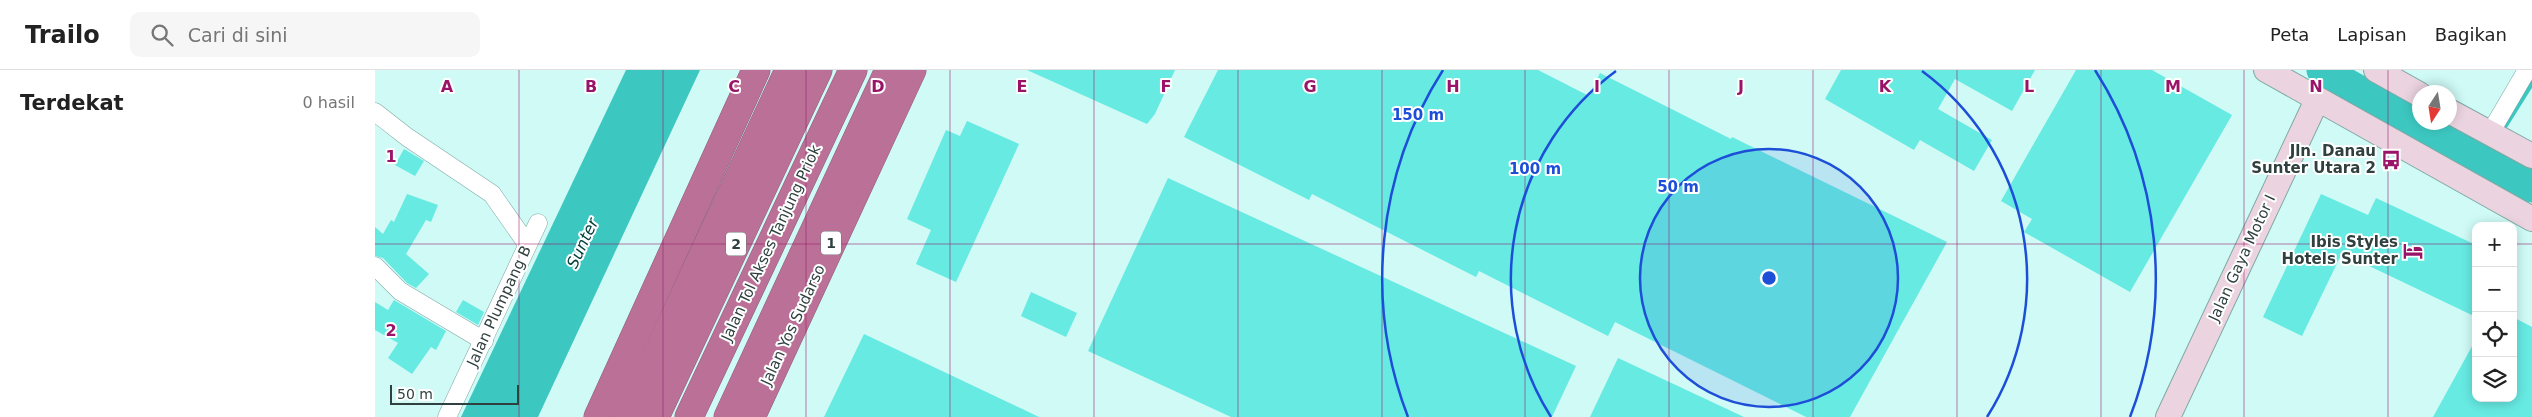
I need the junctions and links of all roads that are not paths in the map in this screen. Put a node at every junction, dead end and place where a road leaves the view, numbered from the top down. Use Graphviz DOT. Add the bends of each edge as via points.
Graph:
graph roads {
  1 [pos="756,70"];
  2 [pos="789,70"];
  3 [pos="818,70"];
  4 [pos="853,70"];
  5 [pos="889,70"];
  6 [pos="912,70"];
  7 [pos="2266,70"];
  8 [pos="2376,70"];
  9 [pos="2527,70"];
  10 [pos="2412,90"];
  11 [pos="2317,100"];
  12 [pos="375,112"];
  13 [pos="2457,115"];
  14 [pos="2497,137"];
  15 [pos="2532,156"];
  16 [pos="2532,219"];
  17 [pos="538,223"];
  18 [pos="527,244"];
  19 [pos="375,266"];
  20 [pos="484,341"];
  21 [pos="447,417"];
  22 [pos="598,417"];
  23 [pos="628,417"];
  24 [pos="655,417"];
  25 [pos="689,417"];
  26 [pos="728,417"];
  27 [pos="751,417"];
  28 [pos="2168,417"];
  1 -- 22 [label="highway"];
  2 -- 23 [label="highway"];
  3 -- 24 [label="highway, Jalan Tol Akses Tanjung Priok / 2"];
  4 -- 25 [label="highway, Jalan Tol Akses Tanjung Priok / 2"];
  5 -- 26 [label="highway"];
  6 -- 27 [label="highway, Jalan Yos Sudarso / 1"];
  7 -- 11 [label="main road"];
  8 -- 10 [label="main road"];
  9 -- 14 [label="street"];
  11 -- 16 [label="main road"];
  11 -- 28 [label="main road, Jalan Gaya Motor I"];
  12 -- 18 [label="street" via="492,194"];
  13 -- 14 [label="main road"];
  14 -- 15 [label="main road"];
  17 -- 18 [label="street, Jalan Plumpang B"];
  18 -- 20 [label="street, Jalan Plumpang B"];
  19 -- 20 [label="street" via="401,291"];
  20 -- 21 [label="street, Jalan Plumpang B"];
}
